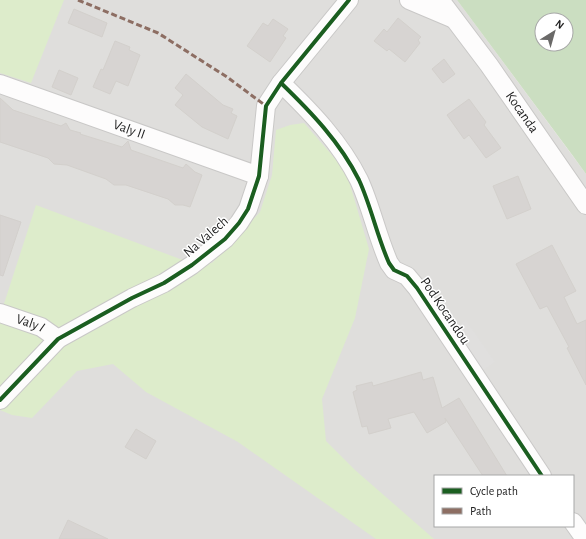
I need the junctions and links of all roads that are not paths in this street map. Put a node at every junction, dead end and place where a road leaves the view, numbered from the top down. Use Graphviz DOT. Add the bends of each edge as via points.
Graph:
graph roads {
  1 [pos="349,0"];
  2 [pos="408,0"];
  3 [pos="440,0"];
  4 [pos="457,20"];
  5 [pos="280,83"];
  6 [pos="0,84"];
  7 [pos="259,176"];
  8 [pos="586,205"];
  9 [pos="0,313"];
  10 [pos="58,339"];
  11 [pos="0,400"];
  12 [pos="541,475"];
  13 [pos="574,524"];
  14 [pos="584,539"];
  1 -- 5 [label="street, Na Valech"];
  2 -- 4 [label="street"];
  3 -- 4 [label="street, Kocanda"];
  4 -- 8 [label="street, Kocanda"];
  5 -- 7 [label="street, Na Valech" via="266,106"];
  5 -- 12 [label="street, Pod Kocandou" via="310,111 336,142 359,181 389,263 394,270 407,276 417,288"];
  6 -- 7 [label="street, Valy II"];
  7 -- 10 [label="street, Na Valech" via="248,209 225,239 164,283"];
  9 -- 10 [label="street, Valy I" via="41,327"];
  10 -- 11 [label="street, Na Valech"];
  13 -- 14 [label="street"];
}
